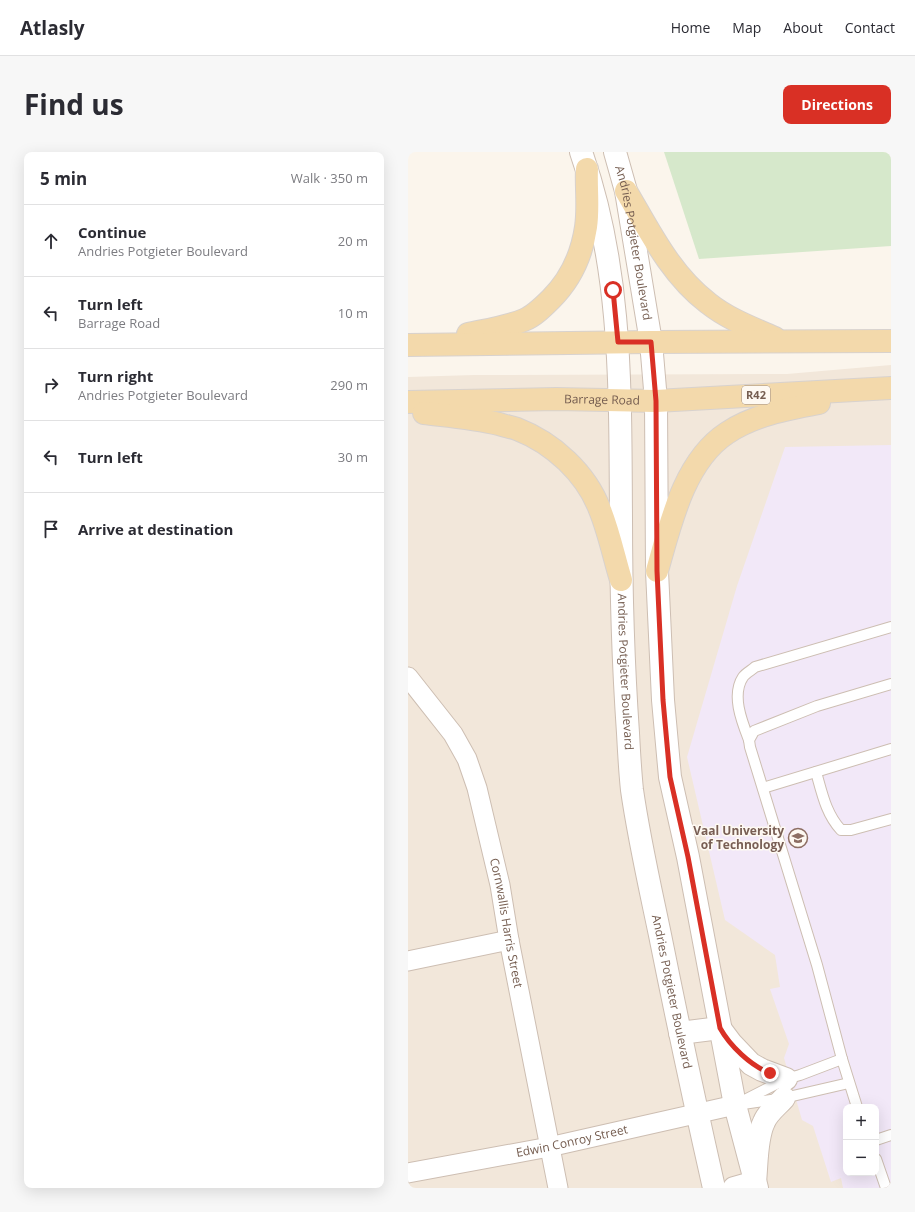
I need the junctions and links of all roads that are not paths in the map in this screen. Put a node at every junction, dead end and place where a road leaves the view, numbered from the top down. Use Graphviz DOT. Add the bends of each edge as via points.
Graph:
graph roads {
  1 [pos="615,152"];
  2 [pos="584,160"];
  3 [pos="626,190"];
  4 [pos="782,341"];
  5 [pos="891,341"];
  6 [pos="618,342"];
  7 [pos="651,342"];
  8 [pos="412,345"];
  9 [pos="891,390"];
  10 [pos="620,401"];
  11 [pos="656,401"];
  12 [pos="408,402"];
  13 [pos="408,412"];
  14 [pos="657,571"];
  15 [pos="621,580"];
  16 [pos="891,627"];
  17 [pos="408,678"];
  18 [pos="891,684"];
  19 [pos="748,740"];
  20 [pos="891,749"];
  21 [pos="816,772"];
  22 [pos="763,788"];
  23 [pos="891,819"];
  24 [pos="509,940"];
  25 [pos="408,961"];
  26 [pos="720,1028"];
  27 [pos="680,1033"];
  28 [pos="842,1059"];
  29 [pos="849,1083"];
  30 [pos="785,1089"];
  31 [pos="856,1104"];
  32 [pos="735,1105"];
  33 [pos="697,1114"];
  34 [pos="891,1135"];
  35 [pos="879,1139"];
  36 [pos="549,1147"];
  37 [pos="879,1168"];
  38 [pos="408,1173"];
  39 [pos="756,1185"];
  40 [pos="558,1188"];
  41 [pos="714,1188"];
  42 [pos="734,1188"];
  43 [pos="886,1188"];
  1 -- 3 [label="street, Andries Potgieter Boulevard"];
  2 -- 6 [label="street, Andries Potgieter Boulevard" via="613,290"];
  2 -- 8 [label="main road" via="586,227 570,275 559,291 526,319 502,327"];
  3 -- 4 [label="main road" via="663,254 692,290 733,319"];
  3 -- 7 [label="street, Andries Potgieter Boulevard"];
  4 -- 5 [label="main road"];
  4 -- 7 [label="main road"];
  6 -- 7 [label="main road"];
  6 -- 8 [label="main road"];
  6 -- 10 [label="street, Andries Potgieter Boulevard"];
  7 -- 11 [label="street, Andries Potgieter Boulevard"];
  9 -- 11 [label="main road, Barrage Road / R42"];
  9 -- 14 [label="main road" via="788,409 744,423 726,433 702,457 681,495"];
  10 -- 11 [label="main road, Barrage Road / R42"];
  10 -- 12 [label="main road, Barrage Road / R42" via="556,399"];
  10 -- 15 [label="street, Andries Potgieter Boulevard"];
  11 -- 14 [label="street, Andries Potgieter Boulevard"];
  13 -- 15 [label="main road" via="516,428 559,454 579,475 600,509"];
  14 -- 26 [label="street, Andries Potgieter Boulevard" via="663,700 670,777 688,857"];
  15 -- 27 [label="street, Andries Potgieter Boulevard" via="632,790"];
  16 -- 19 [label="lane" via="755,667 743,676 738,692 740,715"];
  17 -- 24 [label="street, Cornwallis Harris Street" via="453,734 467,759 485,817"];
  18 -- 19 [label="lane" via="817,706 754,731"];
  19 -- 22 [label="lane"];
  20 -- 21 [label="lane"];
  21 -- 22 [label="lane"];
  21 -- 23 [label="lane" via="829,814 841,830 851,830"];
  22 -- 28 [label="lane" via="817,965"];
  24 -- 25 [label="street"];
  24 -- 36 [label="street, Cornwallis Harris Street"];
  26 -- 27 [label="street"];
  26 -- 30 [label="street" via="751,1064"];
  26 -- 32 [label="street, Andries Potgieter Boulevard"];
  27 -- 33 [label="street, Andries Potgieter Boulevard"];
  28 -- 29 [label="lane"];
  28 -- 30 [label="lane" via="800,1075"];
  29 -- 30 [label="lane"];
  29 -- 31 [label="lane"];
  30 -- 32 [label="lane"];
  30 -- 32 [label="lane"];
  30 -- 39 [label="street" via="764,1122 758,1151"];
  32 -- 33 [label="street, Edwin Conroy Street"];
  32 -- 39 [label="street, Andries Potgieter Boulevard"];
  33 -- 36 [label="street, Edwin Conroy Street"];
  33 -- 41 [label="street, Andries Potgieter Boulevard"];
  34 -- 35 [label="lane"];
  36 -- 38 [label="street, Edwin Conroy Street"];
  36 -- 40 [label="street, Cornwallis Harris Street"];
  37 -- 43 [label="lane"];
  39 -- 42 [label="street"];
}
